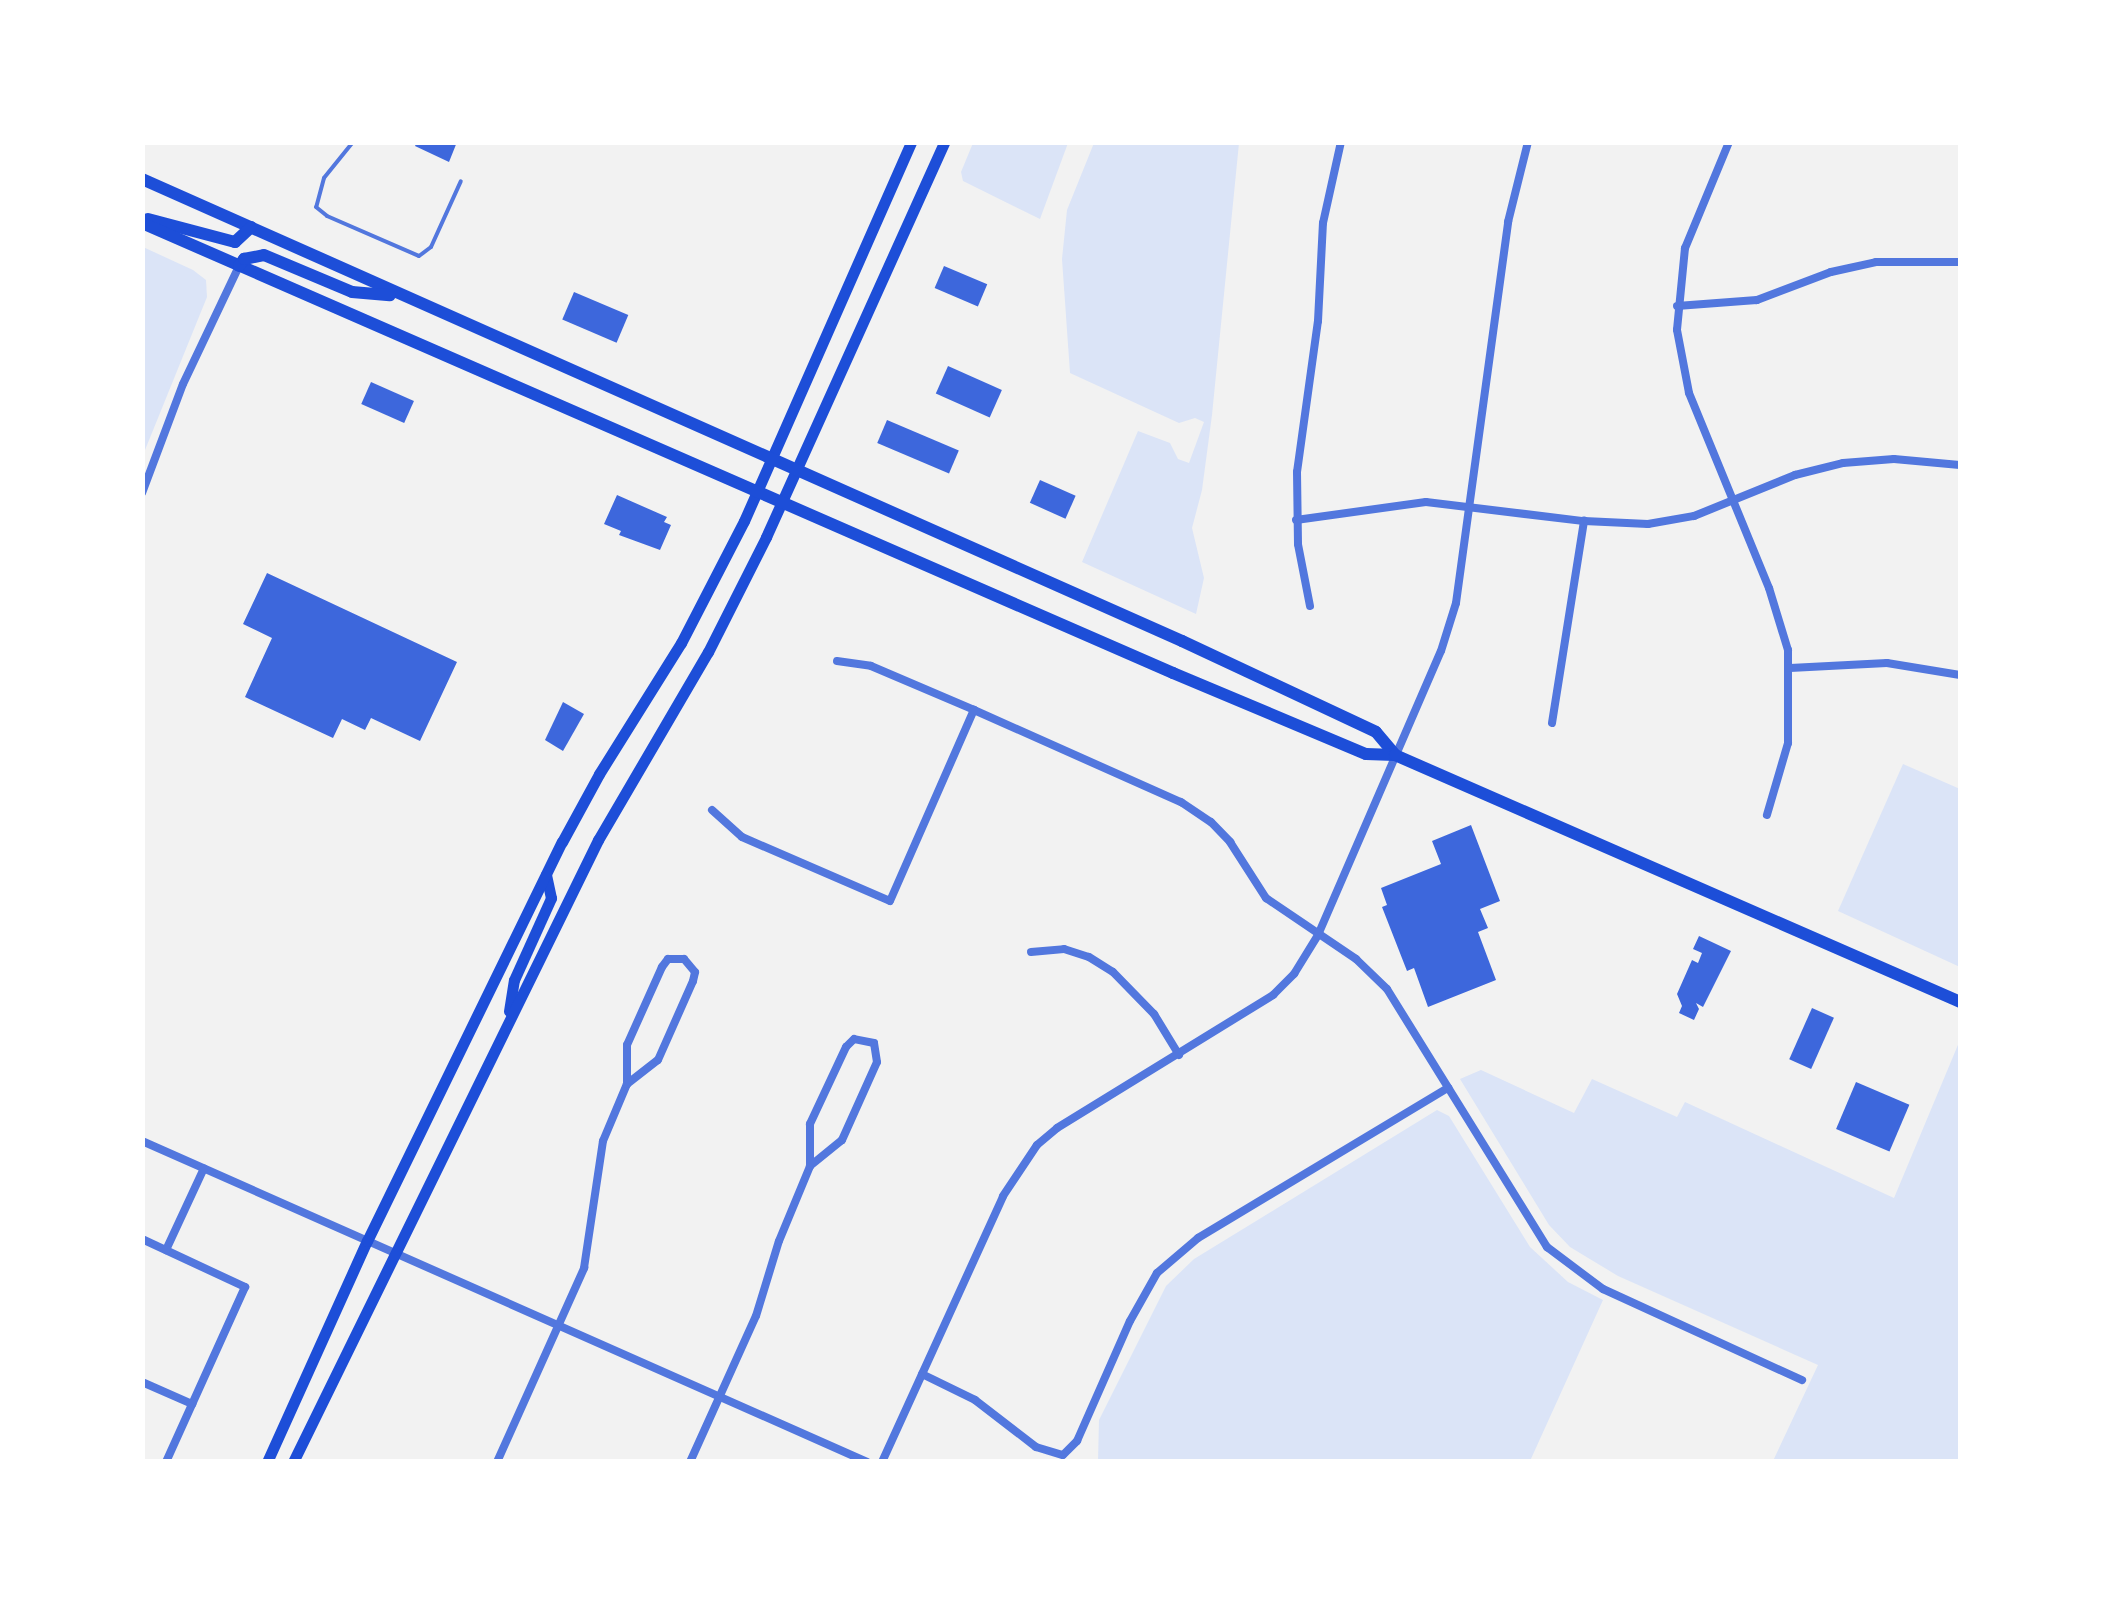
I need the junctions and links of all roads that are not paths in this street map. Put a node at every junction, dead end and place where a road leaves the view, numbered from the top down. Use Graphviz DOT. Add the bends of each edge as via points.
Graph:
graph roads {
  1 [pos="353,142"];
  2 [pos="911,142"];
  3 [pos="944,142"];
  4 [pos="1341,142"];
  5 [pos="1528,142"];
  6 [pos="1729,142"];
  7 [pos="142,179"];
  8 [pos="461,181"];
  9 [pos="142,220"];
  10 [pos="251,227"];
  11 [pos="1960,262"];
  12 [pos="239,266"];
  13 [pos="402,296"];
  14 [pos="1678,306"];
  15 [pos="771,460"];
  16 [pos="1960,466"];
  17 [pos="798,472"];
  18 [pos="142,493"];
  19 [pos="756,493"];
  20 [pos="1732,502"];
  21 [pos="782,504"];
  22 [pos="1469,507"];
  23 [pos="1296,520"];
  24 [pos="1584,522"];
  25 [pos="1310,606"];
  26 [pos="837,661"];
  27 [pos="1790,668"];
  28 [pos="1960,675"];
  29 [pos="974,710"];
  30 [pos="1552,723"];
  31 [pos="1395,755"];
  32 [pos="712,810"];
  33 [pos="1767,814"];
  34 [pos="546,875"];
  35 [pos="1318,936"];
  36 [pos="1031,952"];
  37 [pos="1960,1002"];
  38 [pos="507,1024"];
  39 [pos="1179,1054"];
  40 [pos="628,1084"];
  41 [pos="1448,1088"];
  42 [pos="142,1141"];
  43 [pos="810,1166"];
  44 [pos="204,1168"];
  45 [pos="142,1239"];
  46 [pos="367,1241"];
  47 [pos="166,1250"];
  48 [pos="396,1254"];
  49 [pos="558,1326"];
  50 [pos="922,1374"];
  51 [pos="1802,1380"];
  52 [pos="142,1382"];
  53 [pos="720,1396"];
  54 [pos="192,1404"];
  55 [pos="166,1462"];
  56 [pos="267,1462"];
  57 [pos="293,1462"];
  58 [pos="496,1462"];
  59 [pos="690,1462"];
  60 [pos="868,1462"];
  61 [pos="882,1462"];
  1 -- 8 [label="lane" via="324,178 316,206 419,256 432,247"];
  2 -- 15 [label="main road"];
  3 -- 17 [label="main road"];
  4 -- 23 [label="street" via="1323,223"];
  5 -- 22 [label="street" via="1508,222"];
  6 -- 14 [label="street" via="1692,224"];
  7 -- 10 [label="main road"];
  9 -- 10 [label="main road" via="234,242"];
  9 -- 12 [label="main road"];
  10 -- 13 [label="main road"];
  11 -- 14 [label="street" via="1876,262 1758,300"];
  12 -- 13 [label="main road" via="244,258 264,255 352,292"];
  12 -- 18 [label="street" via="183,384"];
  12 -- 19 [label="main road"];
  13 -- 15 [label="main road"];
  14 -- 20 [label="street" via="1689,393"];
  15 -- 17 [label="main road"];
  15 -- 19 [label="main road"];
  16 -- 20 [label="street" via="1894,459 1843,464 1795,475"];
  17 -- 21 [label="main road"];
  17 -- 31 [label="main road" via="1376,732"];
  19 -- 21 [label="main road"];
  19 -- 34 [label="main road" via="689,630 599,774"];
  20 -- 24 [label="street" via="1648,524"];
  20 -- 27 [label="street" via="1769,588"];
  21 -- 31 [label="main road" via="1348,747"];
  21 -- 38 [label="main road" via="708,652 605,827"];
  22 -- 23 [label="street" via="1400,503"];
  22 -- 24 [label="street"];
  22 -- 31 [label="street" via="1450,629"];
  23 -- 25 [label="street"];
  24 -- 30 [label="street"];
  26 -- 29 [label="street" via="871,666"];
  27 -- 28 [label="street" via="1887,662"];
  27 -- 33 [label="street" via="1788,743"];
  29 -- 32 [label="street" via="890,901 742,837"];
  29 -- 35 [label="street" via="1181,802 1230,842 1266,898"];
  31 -- 35 [label="street"];
  31 -- 37 [label="main road"];
  34 -- 38 [label="main road" via="551,898 514,980"];
  34 -- 46 [label="main road"];
  35 -- 39 [label="street" via="1274,995"];
  35 -- 41 [label="street" via="1387,988"];
  36 -- 39 [label="street" via="1064,949 1113,972 1154,1014"];
  38 -- 48 [label="main road"];
  39 -- 50 [label="street" via="1057,1128 1021,1164"];
  40 -- 40 [label="street" via="658,1060 695,972 684,959 668,960 627,1044"];
  40 -- 49 [label="street" via="602,1141 588,1254"];
  41 -- 50 [label="street" via="1175,1256 1144,1294 1072,1450 1051,1454 974,1400"];
  41 -- 51 [label="street" via="1532,1227 1567,1266 1603,1290"];
  42 -- 44 [label="street"];
  43 -- 43 [label="street" via="842,1140 878,1062 874,1042 854,1039 846,1046 810,1124"];
  43 -- 53 [label="street"];
  44 -- 46 [label="street"];
  44 -- 47 [label="street"];
  45 -- 47 [label="street"];
  46 -- 48 [label="street"];
  46 -- 56 [label="main road"];
  47 -- 54 [label="street" via="246,1287"];
  48 -- 49 [label="street"];
  48 -- 57 [label="main road"];
  49 -- 53 [label="street"];
  49 -- 58 [label="street"];
  50 -- 61 [label="street"];
  52 -- 54 [label="street"];
  53 -- 59 [label="street"];
  53 -- 60 [label="street"];
  54 -- 55 [label="street"];
}
